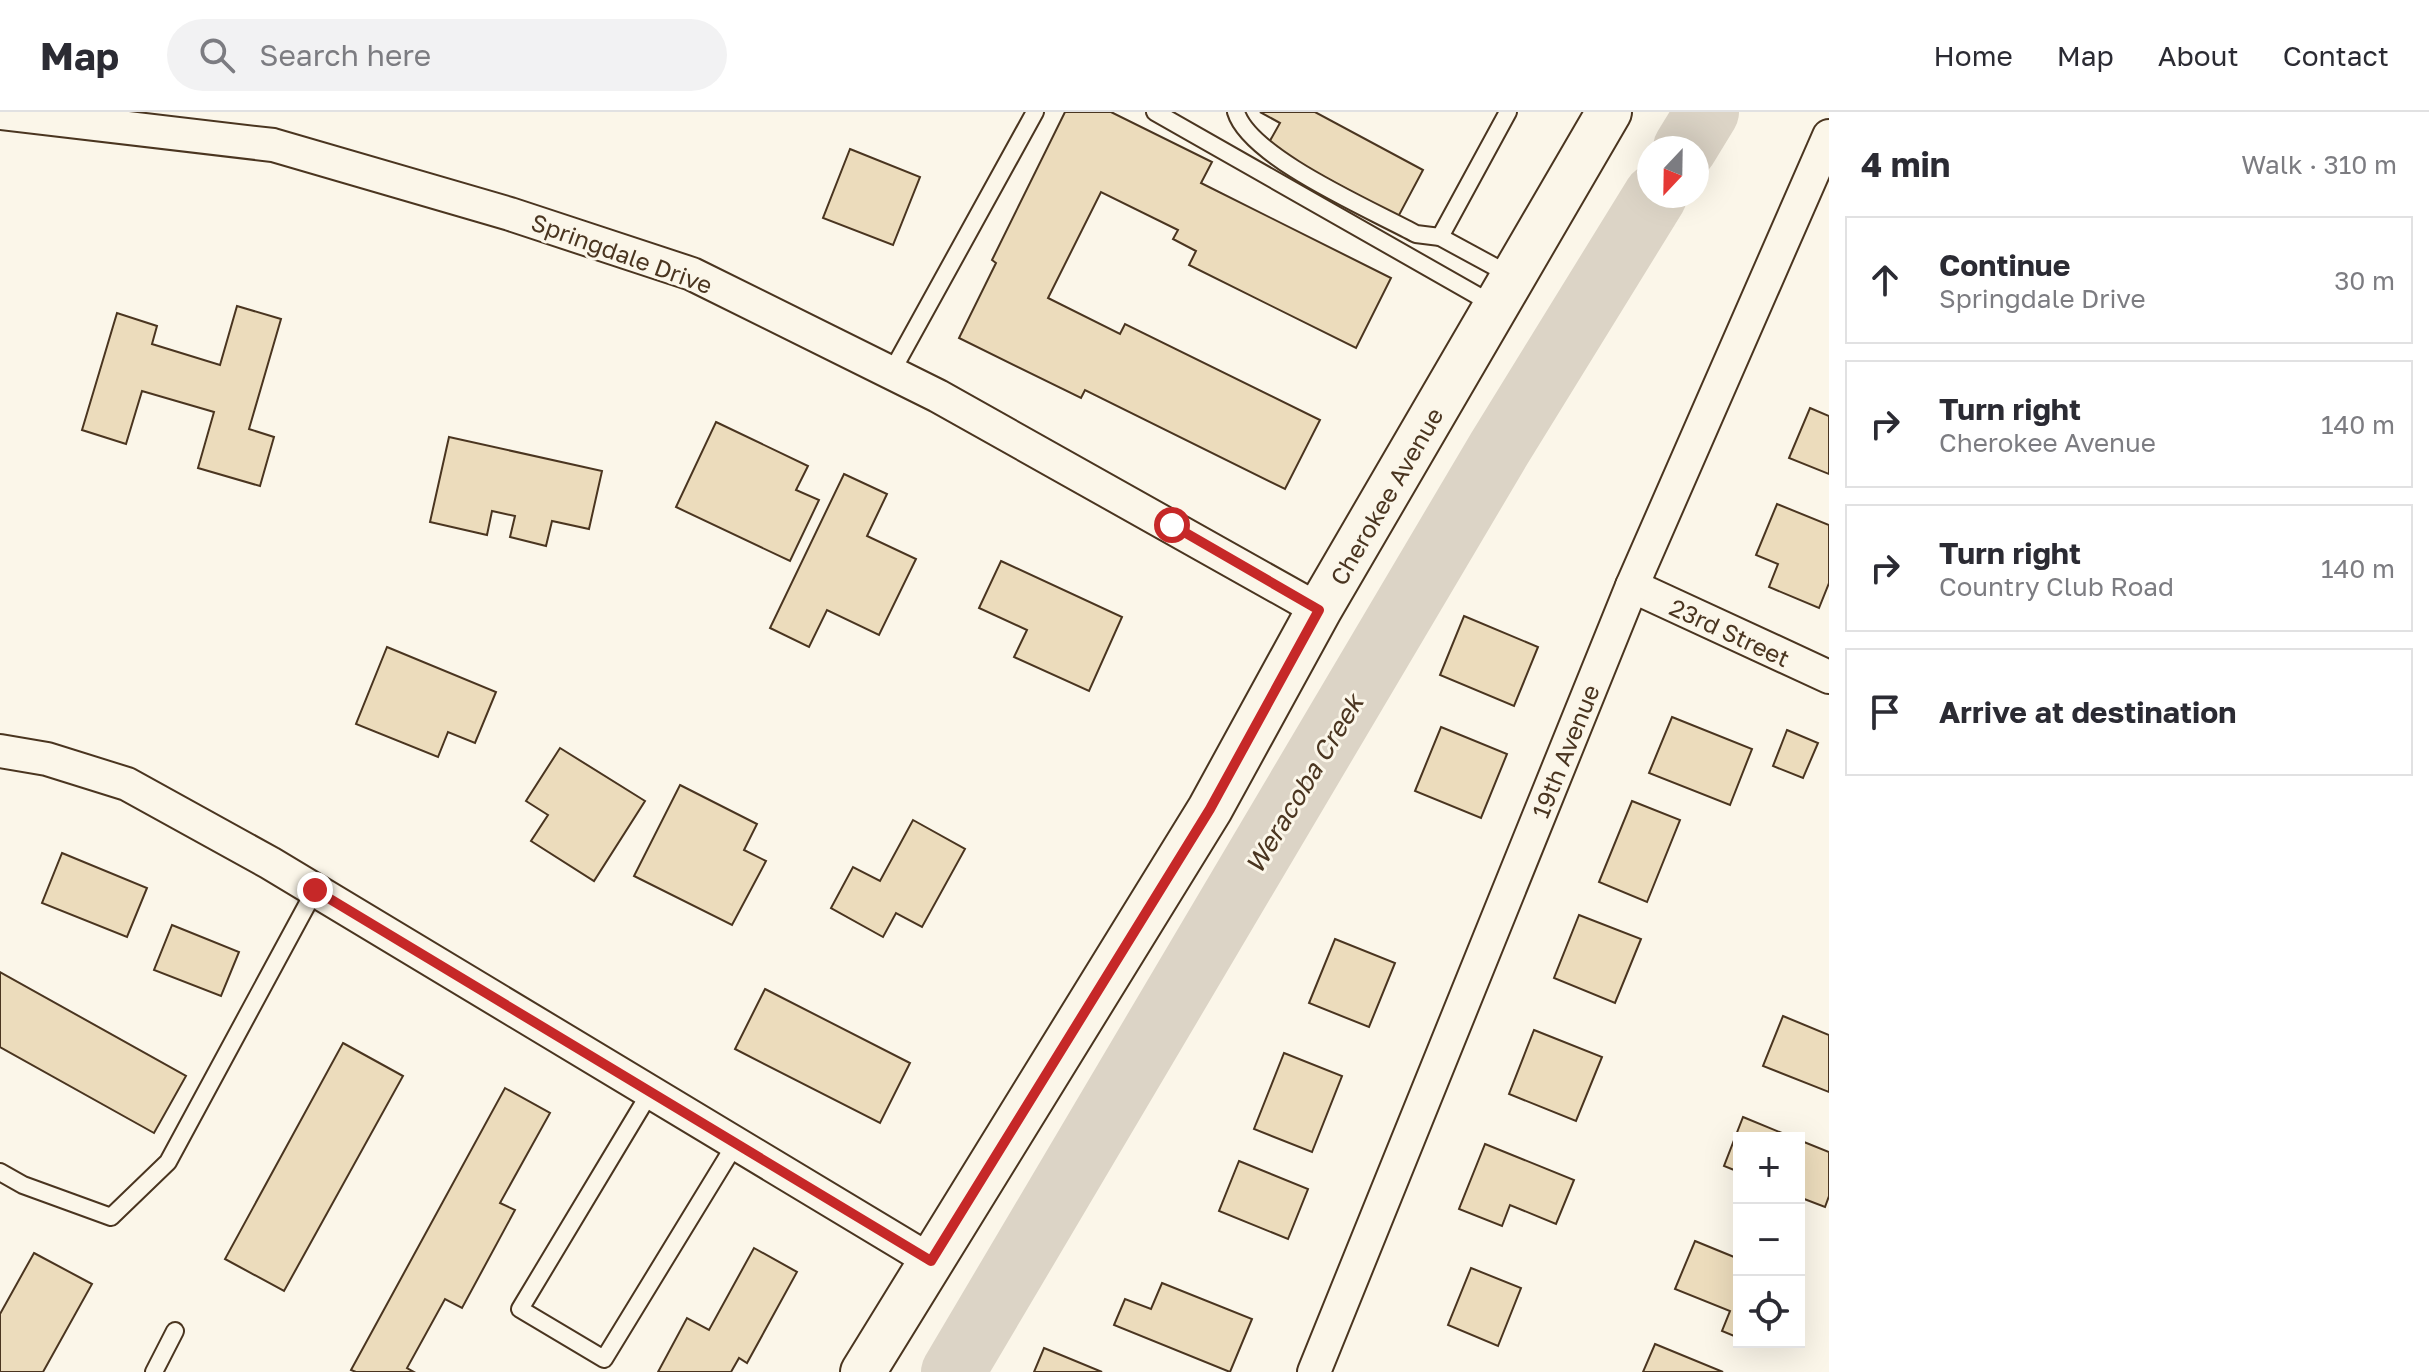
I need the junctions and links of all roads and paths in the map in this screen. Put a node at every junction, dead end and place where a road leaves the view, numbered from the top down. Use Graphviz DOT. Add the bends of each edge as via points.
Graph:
graph roads {
  1 [pos="1035,112"];
  2 [pos="1155,112"];
  3 [pos="1236,112"];
  4 [pos="1508,112"];
  5 [pos="1609,112"];
  6 [pos="0,113"];
  7 [pos="1829,136"];
  8 [pos="1440,237"];
  9 [pos="1504,291"];
  10 [pos="891,373"];
  11 [pos="1632,586"];
  12 [pos="1319,610"];
  13 [pos="1829,677"];
  14 [pos="0,751"];
  15 [pos="315,890"];
  16 [pos="651,1091"];
  17 [pos="736,1143"];
  18 [pos="0,1172"];
  19 [pos="931,1261"];
  20 [pos="175,1331"];
  21 [pos="154,1372"];
  22 [pos="863,1372"];
  23 [pos="1314,1372"];
  1 -- 10 [label="lane"];
  2 -- 9 [label="lane"];
  3 -- 8 [label="lane" via="1240,125 1267,153 1416,234"];
  4 -- 8 [label="lane"];
  5 -- 9 [label="street, Cherokee Avenue"];
  6 -- 10 [label="street, Springdale Drive" via="273,145 318,157 692,274"];
  7 -- 11 [label="street, 19th Avenue"];
  8 -- 9 [label="lane"];
  9 -- 12 [label="street, Cherokee Avenue"];
  10 -- 12 [label="street, Springdale Drive"];
  11 -- 13 [label="street, 23rd Street"];
  11 -- 23 [label="street, 19th Avenue"];
  12 -- 19 [label="street, Cherokee Avenue" via="1210,809"];
  14 -- 15 [label="street" via="47,759 127,784"];
  15 -- 16 [label="street"];
  15 -- 18 [label="lane" via="168,1162 111,1217"];
  16 -- 17 [label="street"];
  16 -- 17 [label="lane" via="520,1309 604,1359"];
  17 -- 19 [label="street"];
  19 -- 22 [label="street, Cherokee Avenue"];
  20 -- 21 [label="lane"];
}
